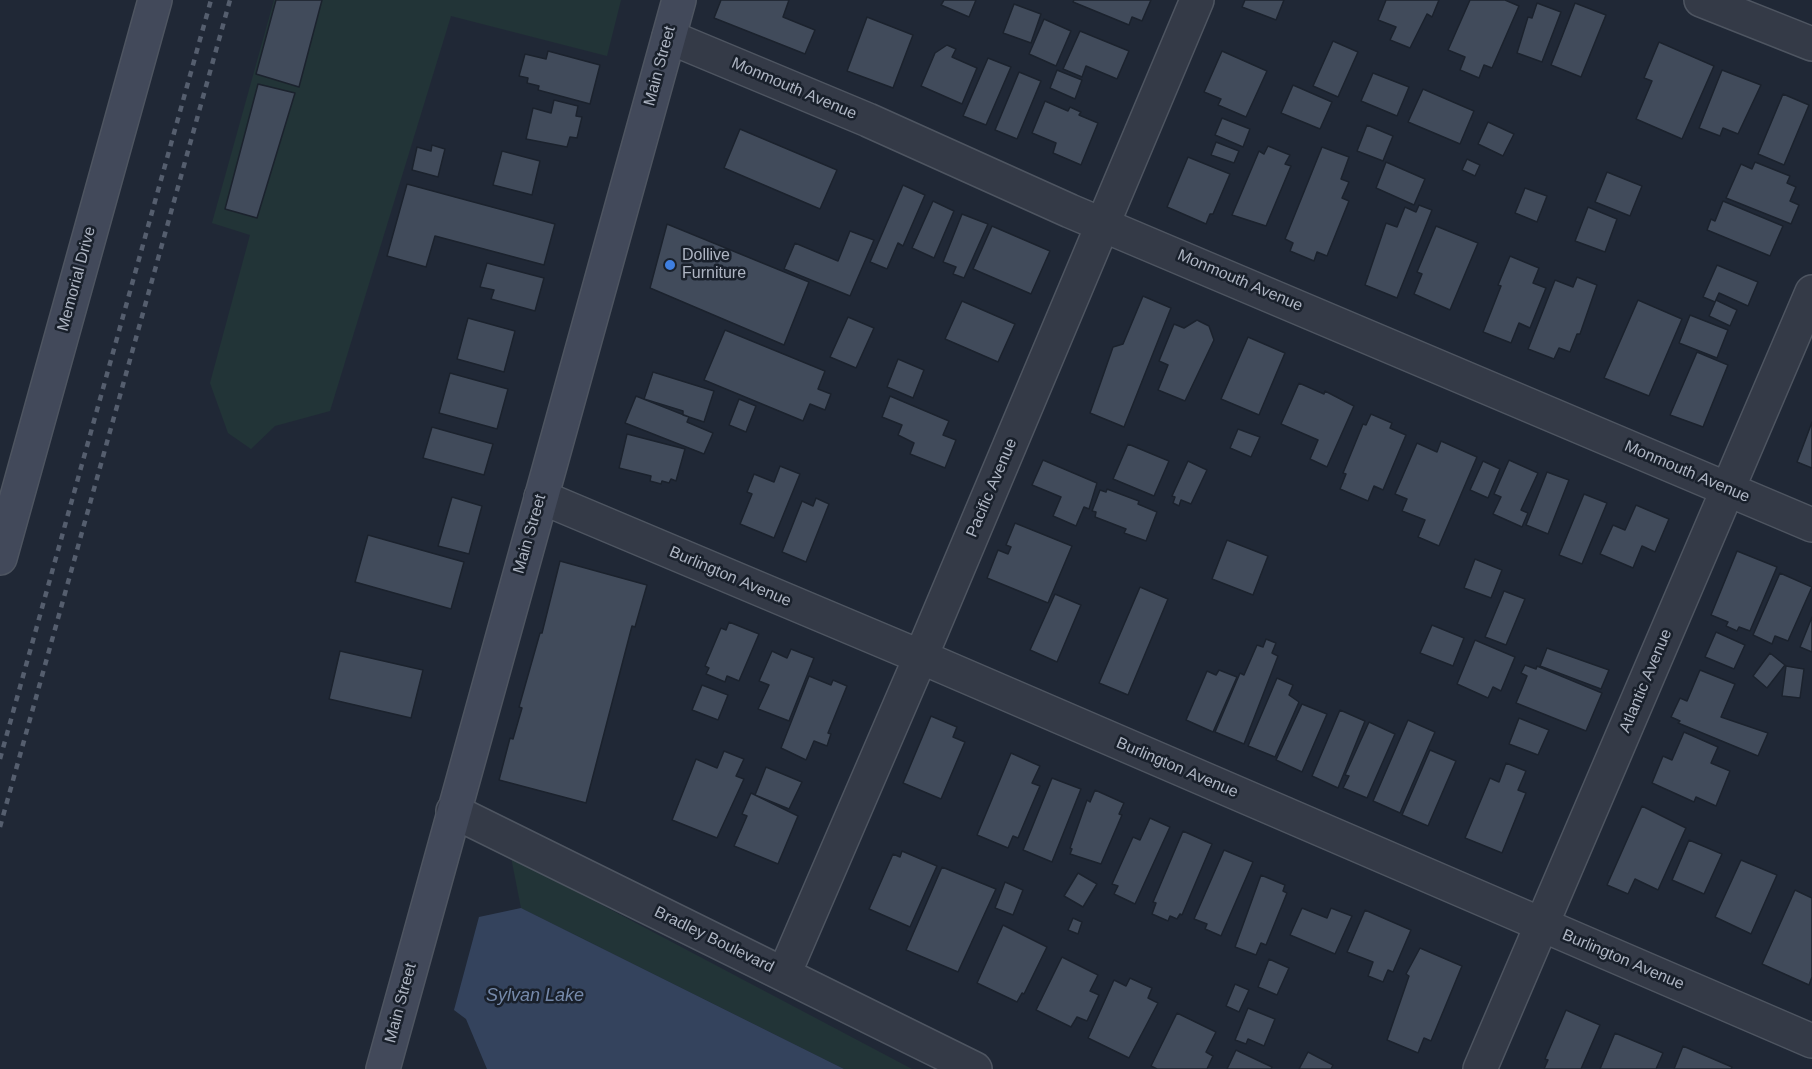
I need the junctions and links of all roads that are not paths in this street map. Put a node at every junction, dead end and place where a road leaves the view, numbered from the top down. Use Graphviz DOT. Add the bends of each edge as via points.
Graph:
graph roads {
  1 [pos="155,0"];
  2 [pos="679,0"];
  3 [pos="1197,0"];
  4 [pos="1701,0"];
  5 [pos="669,36"];
  6 [pos="1812,45"];
  7 [pos="1104,224"];
  8 [pos="1812,292"];
  9 [pos="1728,489"];
  10 [pos="541,497"];
  11 [pos="1812,525"];
  12 [pos="0,558"];
  13 [pos="921,657"];
  14 [pos="453,811"];
  15 [pos="1541,925"];
  16 [pos="784,974"];
  17 [pos="1812,1041"];
  18 [pos="383,1069"];
  19 [pos="975,1069"];
  20 [pos="1480,1069"];
  1 -- 12 [label="main road, Memorial Drive"];
  2 -- 5 [label="main road, Main Street"];
  3 -- 7 [label="street, Pacific Avenue"];
  4 -- 6 [label="street"];
  5 -- 7 [label="street, Monmouth Avenue"];
  5 -- 10 [label="main road, Main Street"];
  7 -- 9 [label="street, Monmouth Avenue"];
  7 -- 13 [label="street, Pacific Avenue"];
  8 -- 9 [label="street, Atlantic Avenue"];
  9 -- 11 [label="street, Monmouth Avenue"];
  9 -- 15 [label="street, Atlantic Avenue"];
  10 -- 13 [label="street, Burlington Avenue"];
  10 -- 14 [label="main road, Main Street"];
  13 -- 15 [label="street, Burlington Avenue"];
  13 -- 16 [label="street, Pacific Avenue"];
  14 -- 16 [label="street, Bradley Boulevard"];
  14 -- 18 [label="main road, Main Street"];
  15 -- 17 [label="street, Burlington Avenue"];
  15 -- 20 [label="street, Atlantic Avenue"];
  16 -- 19 [label="street, Bradley Boulevard"];
}
